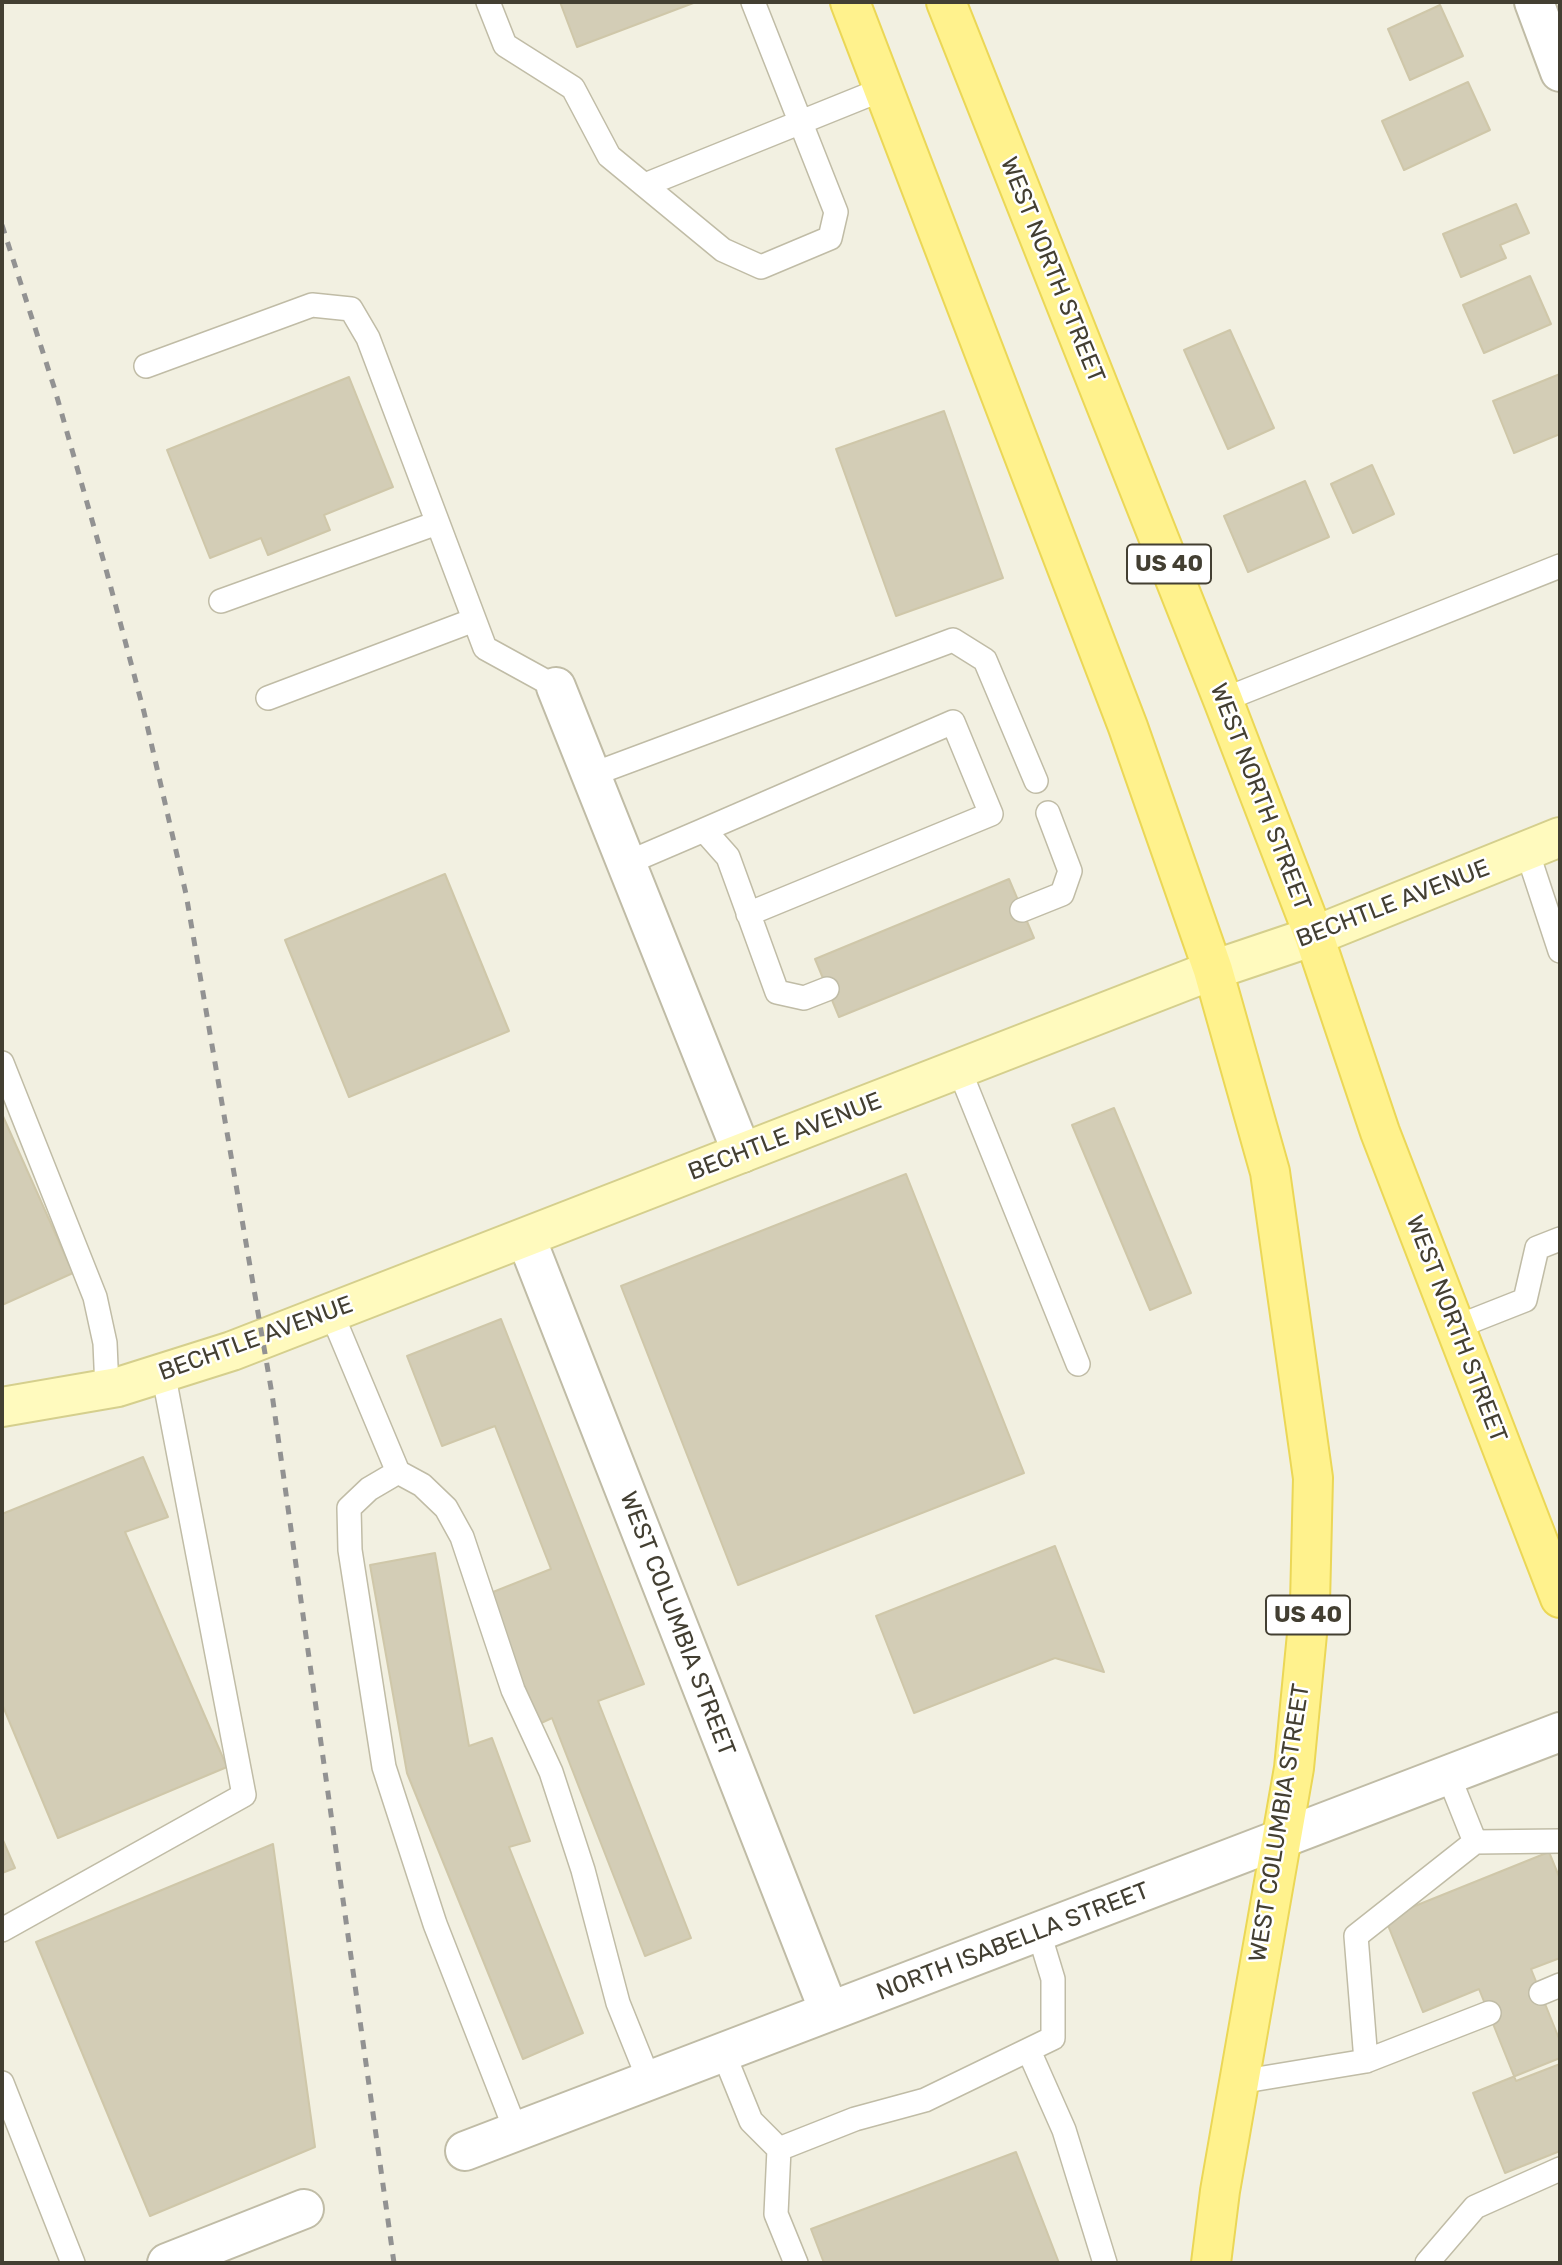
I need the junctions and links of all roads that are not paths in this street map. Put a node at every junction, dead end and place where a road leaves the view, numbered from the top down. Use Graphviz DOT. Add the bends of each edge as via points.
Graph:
graph roads {
  1 [pos="488,2"];
  2 [pos="753,2"];
  3 [pos="850,2"];
  4 [pos="946,2"];
  5 [pos="1534,2"];
  6 [pos="1560,72"];
  7 [pos="883,89"];
  8 [pos="800,122"];
  9 [pos="645,185"];
  10 [pos="146,366"];
  11 [pos="438,523"];
  12 [pos="1560,566"];
  13 [pos="221,601"];
  14 [pos="474,620"];
  15 [pos="556,687"];
  16 [pos="268,698"];
  17 [pos="1223,699"];
  18 [pos="591,775"];
  19 [pos="1036,781"];
  20 [pos="1048,813"];
  21 [pos="704,830"];
  22 [pos="1544,844"];
  23 [pos="626,863"];
  24 [pos="1022,910"];
  25 [pos="748,914"];
  26 [pos="1314,936"];
  27 [pos="1560,951"];
  28 [pos="1213,970"];
  29 [pos="827,989"];
  30 [pos="2,1063"];
  31 [pos="959,1069"];
  32 [pos="742,1153"];
  33 [pos="526,1238"];
  34 [pos="1560,1239"];
  35 [pos="331,1312"];
  36 [pos="1454,1328"];
  37 [pos="1078,1364"];
  38 [pos="163,1372"];
  39 [pos="107,1389"];
  40 [pos="2,1407"];
  41 [pos="398,1472"];
  42 [pos="1560,1598"];
  43 [pos="1560,1732"];
  44 [pos="1449,1777"];
  45 [pos="1560,1840"];
  46 [pos="1281,1842"];
  47 [pos="1475,1842"];
  48 [pos="2,1930"];
  49 [pos="1039,1933"];
  50 [pos="829,2011"];
  51 [pos="1489,2013"];
  52 [pos="1029,2051"];
  53 [pos="723,2052"];
  54 [pos="1366,2061"];
  55 [pos="649,2080"];
  56 [pos="1239,2082"];
  57 [pos="2,2083"];
  58 [pos="516,2131"];
  59 [pos="779,2149"];
  60 [pos="465,2151"];
  61 [pos="1560,2169"];
  62 [pos="304,2209"];
  63 [pos="73,2263"];
  64 [pos="167,2263"];
  65 [pos="796,2263"];
  66 [pos="1105,2263"];
  67 [pos="1211,2263"];
  68 [pos="1427,2263"];
  1 -- 9 [label="lane" via="505,45 573,88 609,156"];
  2 -- 8 [label="lane"];
  3 -- 7 [label="main road, US 40"];
  4 -- 17 [label="main road, WEST NORTH STREET / US 40"];
  5 -- 6 [label="street"];
  7 -- 8 [label="lane"];
  7 -- 28 [label="main road, US 40" via="1128,727"];
  8 -- 9 [label="lane"];
  8 -- 9 [label="lane" via="836,212 830,238 761,267 723,250"];
  10 -- 11 [label="lane" via="312,305 351,309 368,338"];
  11 -- 13 [label="lane"];
  11 -- 14 [label="lane"];
  12 -- 17 [label="lane"];
  14 -- 15 [label="lane" via="485,648"];
  14 -- 16 [label="lane"];
  15 -- 18 [label="street"];
  17 -- 26 [label="main road, WEST NORTH STREET / US 40"];
  18 -- 19 [label="lane" via="953,640 985,660"];
  18 -- 23 [label="street"];
  20 -- 24 [label="lane" via="1070,871 1062,894"];
  21 -- 23 [label="lane"];
  21 -- 25 [label="lane" via="728,857"];
  21 -- 25 [label="lane" via="953,722 991,814"];
  22 -- 26 [label="main road, BECHTLE AVENUE"];
  22 -- 27 [label="lane"];
  23 -- 32 [label="street"];
  25 -- 29 [label="lane" via="777,992 804,998"];
  26 -- 28 [label="main road, BECHTLE AVENUE"];
  26 -- 36 [label="main road, WEST NORTH STREET / US 40" via="1380,1132"];
  28 -- 31 [label="main road, BECHTLE AVENUE"];
  28 -- 46 [label="main road, WEST COLUMBIA STREET / US 40" via="1270,1172 1313,1478 1310,1602 1294,1768"];
  30 -- 39 [label="lane" via="95,1297"];
  31 -- 32 [label="main road, BECHTLE AVENUE"];
  31 -- 37 [label="lane"];
  32 -- 33 [label="main road, BECHTLE AVENUE"];
  33 -- 35 [label="main road, BECHTLE AVENUE"];
  33 -- 50 [label="street, WEST COLUMBIA STREET"];
  34 -- 36 [label="lane" via="1537,1248 1525,1300"];
  35 -- 38 [label="main road, BECHTLE AVENUE"];
  35 -- 41 [label="lane"];
  36 -- 42 [label="main road, WEST NORTH STREET / US 40"];
  38 -- 39 [label="main road, BECHTLE AVENUE"];
  38 -- 48 [label="lane" via="244,1795"];
  39 -- 40 [label="main road, BECHTLE AVENUE"];
  41 -- 55 [label="lane" via="422,1485 446,1508 462,1537 513,1690 551,1772 618,2003"];
  41 -- 58 [label="lane" via="349,1508 350,1550 384,1767 435,1924"];
  43 -- 44 [label="street, NORTH ISABELLA STREET"];
  44 -- 46 [label="street, NORTH ISABELLA STREET"];
  44 -- 47 [label="lane"];
  45 -- 47 [label="lane"];
  46 -- 49 [label="street, NORTH ISABELLA STREET"];
  46 -- 56 [label="main road, WEST COLUMBIA STREET / US 40"];
  47 -- 54 [label="lane" via="1356,1936"];
  49 -- 50 [label="street, NORTH ISABELLA STREET"];
  49 -- 52 [label="lane" via="1053,1979 1053,2038"];
  50 -- 53 [label="street, NORTH ISABELLA STREET"];
  51 -- 54 [label="lane"];
  52 -- 59 [label="lane" via="925,2100 855,2119"];
  52 -- 66 [label="lane" via="1064,2130"];
  53 -- 55 [label="street, NORTH ISABELLA STREET"];
  53 -- 59 [label="lane" via="751,2121"];
  54 -- 56 [label="lane"];
  55 -- 58 [label="street, NORTH ISABELLA STREET"];
  56 -- 67 [label="main road, WEST COLUMBIA STREET / US 40"];
  57 -- 63 [label="lane"];
  58 -- 60 [label="street, NORTH ISABELLA STREET"];
  59 -- 65 [label="lane" via="776,2214"];
  61 -- 68 [label="lane" via="1475,2207"];
  62 -- 64 [label="street"];
}
